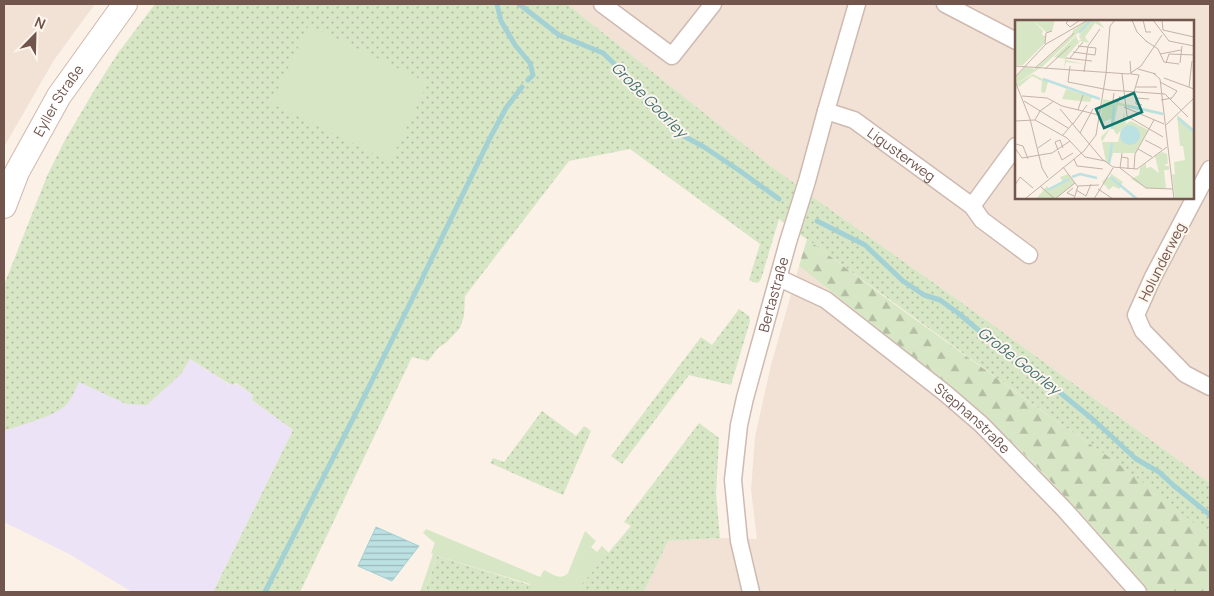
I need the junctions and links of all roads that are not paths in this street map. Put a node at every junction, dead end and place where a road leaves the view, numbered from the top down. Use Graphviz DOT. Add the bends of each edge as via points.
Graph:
graph roads {
  1 [pos="124,4"];
  2 [pos="602,4"];
  3 [pos="713,4"];
  4 [pos="857,4"];
  5 [pos="945,4"];
  6 [pos="1015,40"];
  7 [pos="826,111"];
  8 [pos="1015,147"];
  9 [pos="1210,169"];
  10 [pos="8,180"];
  11 [pos="4,206"];
  12 [pos="972,206"];
  13 [pos="1029,255"];
  14 [pos="779,278"];
  15 [pos="1210,386"];
  16 [pos="751,592"];
  17 [pos="1138,592"];
  1 -- 10 [label="main road, Eyller Straße" via="59,96 17,172"];
  2 -- 3 [label="street" via="672,56"];
  4 -- 7 [label="street, Bertastraße"];
  5 -- 6 [label="street"];
  7 -- 12 [label="street, Ligusterweg" via="854,120"];
  7 -- 14 [label="street, Bertastraße"];
  8 -- 12 [label="street"];
  9 -- 15 [label="street, Holunderweg" via="1136,315 1143,331 1185,374"];
  10 -- 11 [label="main road, Eyller Straße"];
  12 -- 13 [label="street, Ligusterweg" via="982,220"];
  14 -- 16 [label="street, Bertastraße" via="742,411 733,480 739,541"];
  14 -- 17 [label="street, Stephanstraße" via="826,300 982,424"];
}
